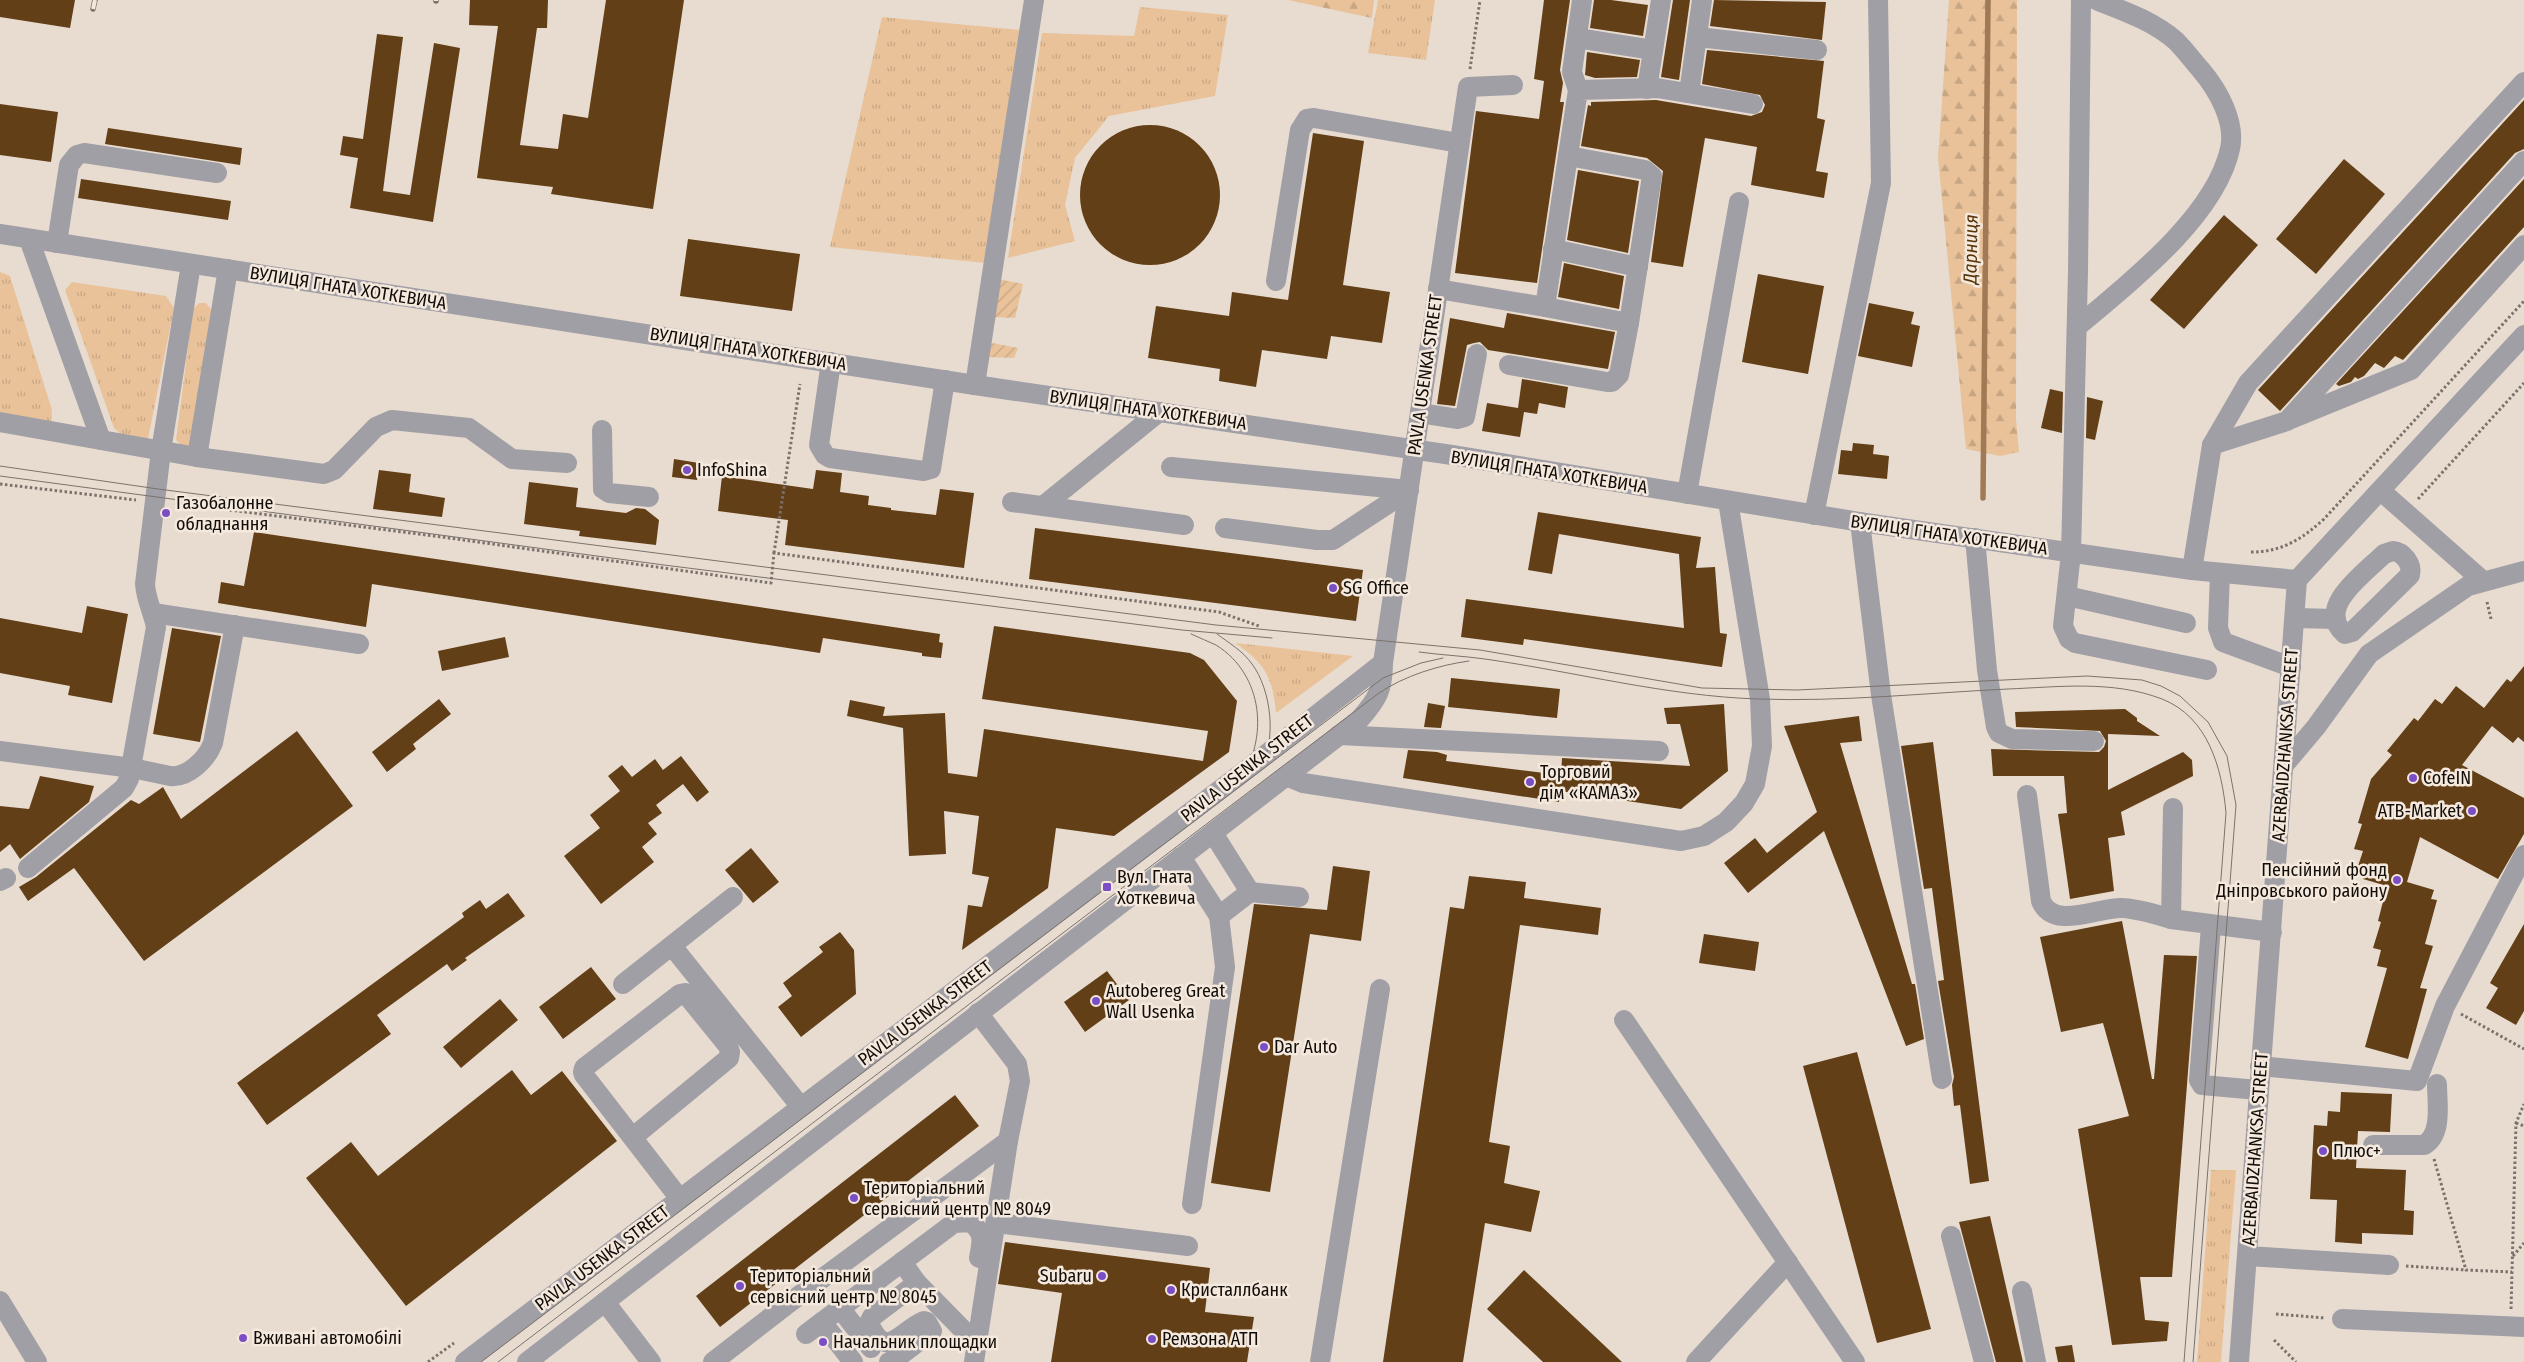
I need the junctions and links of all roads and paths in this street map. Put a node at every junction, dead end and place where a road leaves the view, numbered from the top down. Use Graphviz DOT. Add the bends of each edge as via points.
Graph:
graph roads {
  1 [pos="1034,0"];
  2 [pos="1480,0"];
  3 [pos="1582,0"];
  4 [pos="1661,0"];
  5 [pos="1702,0"];
  6 [pos="1878,0"];
  7 [pos="2081,0"];
  8 [pos="2096,0"];
  9 [pos="1697,37"];
  10 [pos="1577,38"];
  11 [pos="1653,50"];
  12 [pos="1817,50"];
  13 [pos="2524,82"];
  14 [pos="1513,85"];
  15 [pos="1468,87"];
  16 [pos="1647,89"];
  17 [pos="1578,90"];
  18 [pos="1689,94"];
  19 [pos="1753,104"];
  20 [pos="1459,143"];
  21 [pos="1568,156"];
  22 [pos="2524,161"];
  23 [pos="218,173"];
  24 [pos="1739,202"];
  25 [pos="0,234"];
  26 [pos="29,239"];
  27 [pos="57,243"];
  28 [pos="2524,245"];
  29 [pos="1553,249"];
  30 [pos="191,264"];
  31 [pos="1638,267"];
  32 [pos="228,269"];
  33 [pos="1276,281"];
  34 [pos="1438,289"];
  35 [pos="2524,301"];
  36 [pos="1545,307"];
  37 [pos="1628,323"];
  38 [pos="2077,327"];
  39 [pos="2524,335"];
  40 [pos="1477,354"];
  41 [pos="831,362"];
  42 [pos="1509,365"];
  43 [pos="945,380"];
  44 [pos="2524,383"];
  45 [pos="800,384"];
  46 [pos="975,384"];
  47 [pos="1159,412"];
  48 [pos="1420,413"];
  49 [pos="2287,421"];
  50 [pos="0,422"];
  51 [pos="602,430"];
  52 [pos="101,440"];
  53 [pos="2212,445"];
  54 [pos="1414,450"];
  55 [pos="161,451"];
  56 [pos="198,457"];
  57 [pos="568,463"];
  58 [pos="1171,467"];
  59 [pos="0,484"];
  60 [pos="1408,490"];
  61 [pos="2381,491"];
  62 [pos="1686,494"];
  63 [pos="649,497"];
  64 [pos="1728,501"];
  65 [pos="156,502"];
  66 [pos="1012,502"];
  67 [pos="1043,506"];
  68 [pos="2406,512"];
  69 [pos="1814,515"];
  70 [pos="1860,522"];
  71 [pos="1184,525"];
  72 [pos="1225,528"];
  73 [pos="1975,538"];
  74 [pos="2251,552"];
  75 [pos="774,553"];
  76 [pos="2071,553"];
  77 [pos="2192,570"];
  78 [pos="2524,570"];
  79 [pos="2220,574"];
  80 [pos="2297,580"];
  81 [pos="2483,581"];
  82 [pos="2067,596"];
  83 [pos="153,613"];
  84 [pos="2295,618"];
  85 [pos="2336,619"];
  86 [pos="2186,623"];
  87 [pos="235,625"];
  88 [pos="1259,626"];
  89 [pos="359,644"];
  90 [pos="1383,663"];
  91 [pos="2291,667"];
  92 [pos="2207,670"];
  93 [pos="1339,735"];
  94 [pos="2094,741"];
  95 [pos="0,751"];
  96 [pos="1659,751"];
  97 [pos="2284,765"];
  98 [pos="132,768"];
  99 [pos="1286,776"];
  100 [pos="2027,795"];
  101 [pos="2173,808"];
  102 [pos="1212,833"];
  103 [pos="2524,855"];
  104 [pos="1181,857"];
  105 [pos="28,868"];
  106 [pos="1250,892"];
  107 [pos="733,897"];
  108 [pos="1299,897"];
  109 [pos="1219,916"];
  110 [pos="2171,919"];
  111 [pos="2211,926"];
  112 [pos="2272,932"];
  113 [pos="672,946"];
  114 [pos="624,984"];
  115 [pos="1380,989"];
  116 [pos="2445,1006"];
  117 [pos="978,1014"];
  118 [pos="1624,1020"];
  119 [pos="2524,1049"];
  120 [pos="2260,1066"];
  121 [pos="1942,1079"];
  122 [pos="2437,1084"];
  123 [pos="2258,1090"];
  124 [pos="2524,1104"];
  125 [pos="801,1107"];
  126 [pos="2516,1123"];
  127 [pos="2524,1126"];
  128 [pos="633,1137"];
  129 [pos="1008,1141"];
  130 [pos="2429,1142"];
  131 [pos="2373,1145"];
  132 [pos="680,1199"];
  133 [pos="1192,1204"];
  134 [pos="996,1223"];
  135 [pos="1951,1236"];
  136 [pos="2524,1243"];
  137 [pos="1188,1246"];
  138 [pos="2247,1256"];
  139 [pos="2512,1257"];
  140 [pos="902,1262"];
  141 [pos="1788,1262"];
  142 [pos="2390,1265"];
  143 [pos="2466,1270"];
  144 [pos="2512,1272"];
  145 [pos="917,1283"];
  146 [pos="2022,1291"];
  147 [pos="0,1301"];
  148 [pos="605,1302"];
  149 [pos="840,1308"];
  150 [pos="2276,1314"];
  151 [pos="2342,1319"];
  152 [pos="822,1322"];
  153 [pos="2517,1327"];
  154 [pos="966,1333"];
  155 [pos="806,1334"];
  156 [pos="2274,1340"];
  157 [pos="37,1362"];
  158 [pos="465,1362"];
  159 [pos="527,1362"];
  160 [pos="652,1362"];
  161 [pos="713,1362"];
  162 [pos="853,1362"];
  163 [pos="884,1362"];
  164 [pos="889,1362"];
  165 [pos="962,1362"];
  166 [pos="974,1362"];
  167 [pos="1320,1362"];
  168 [pos="1696,1362"];
  169 [pos="1855,1362"];
  170 [pos="1984,1362"];
  171 [pos="2036,1362"];
  172 [pos="2239,1362"];
  173 [pos="2296,1362"];
  1 -- 46 [label="street"];
  2 -- 15 [label="path"];
  3 -- 10 [label="street"];
  4 -- 11 [label="street"];
  5 -- 9 [label="street"];
  6 -- 69 [label="street" via="1881,183"];
  7 -- 38 [label="street"];
  8 -- 38 [label="street" via="2154,24 2177,42 2210,80 2222,100 2230,126 2231,148 2222,172 2193,220 2144,270"];
  9 -- 12 [label="street"];
  9 -- 18 [label="street"];
  10 -- 11 [label="street"];
  10 -- 17 [label="street" via="1572,72"];
  11 -- 16 [label="street"];
  13 -- 53 [label="street" via="2248,383"];
  14 -- 15 [label="street"];
  15 -- 20 [label="street, PAVLA USENKA STREET"];
  16 -- 17 [label="street"];
  16 -- 18 [label="street"];
  17 -- 21 [label="street"];
  18 -- 19 [label="street"];
  20 -- 33 [label="street" via="1307,119 1300,130"];
  20 -- 34 [label="street, PAVLA USENKA STREET"];
  21 -- 29 [label="street"];
  21 -- 31 [label="street" via="1645,170 1652,176"];
  22 -- 49 [label="street"];
  23 -- 27 [label="street" via="77,154 69,165"];
  24 -- 62 [label="street"];
  25 -- 26 [label="street, ВУЛИЦЯ ГНАТА ХОТКЕВИЧА"];
  26 -- 27 [label="street, ВУЛИЦЯ ГНАТА ХОТКЕВИЧА"];
  26 -- 52 [label="street"];
  27 -- 30 [label="street, ВУЛИЦЯ ГНАТА ХОТКЕВИЧА"];
  28 -- 49 [label="street" via="2411,370"];
  29 -- 31 [label="street"];
  29 -- 36 [label="street"];
  30 -- 32 [label="street, ВУЛИЦЯ ГНАТА ХОТКЕВИЧА"];
  30 -- 55 [label="street"];
  31 -- 37 [label="street"];
  32 -- 41 [label="street, ВУЛИЦЯ ГНАТА ХОТКЕВИЧА"];
  32 -- 56 [label="street"];
  34 -- 36 [label="street"];
  34 -- 48 [label="street, PAVLA USENKA STREET"];
  35 -- 74 [label="path" via="2316,526 2279,549"];
  36 -- 37 [label="street"];
  37 -- 42 [label="street" via="1619,375 1612,382"];
  38 -- 76 [label="street"];
  39 -- 61 [label="street"];
  40 -- 48 [label="street" via="1465,417 1458,420"];
  41 -- 43 [label="street, ВУЛИЦЯ ГНАТА ХОТКЕВИЧА"];
  41 -- 43 [label="street" via="819,444 830,458 924,471 931,469"];
  43 -- 46 [label="street, ВУЛИЦЯ ГНАТА ХОТКЕВИЧА"];
  44 -- 68 [label="path"];
  45 -- 75 [label="path"];
  46 -- 47 [label="street, ВУЛИЦЯ ГНАТА ХОТКЕВИЧА"];
  47 -- 54 [label="street, ВУЛИЦЯ ГНАТА ХОТКЕВИЧА"];
  47 -- 67 [label="street"];
  48 -- 54 [label="street, PAVLA USENKA STREET"];
  49 -- 53 [label="street"];
  50 -- 52 [label="street"];
  51 -- 63 [label="street" via="603,489 608,494"];
  52 -- 55 [label="street"];
  53 -- 77 [label="street"];
  54 -- 60 [label="street, PAVLA USENKA STREET"];
  54 -- 62 [label="street, ВУЛИЦЯ ГНАТА ХОТКЕВИЧА"];
  55 -- 56 [label="street"];
  55 -- 65 [label="street"];
  56 -- 57 [label="street" via="324,474 334,470 376,427 392,420 463,427 479,434 512,458"];
  58 -- 60 [label="street"];
  59 -- 65 [label="path"];
  60 -- 72 [label="street" via="1333,540"];
  60 -- 90 [label="street, PAVLA USENKA STREET"];
  61 -- 68 [label="street"];
  61 -- 80 [label="street"];
  62 -- 64 [label="street, ВУЛИЦЯ ГНАТА ХОТКЕВИЧА"];
  64 -- 69 [label="street, ВУЛИЦЯ ГНАТА ХОТКЕВИЧА"];
  64 -- 99 [label="street" via="1760,699 1762,746 1755,784 1744,802 1726,822 1704,836 1681,841 1303,783"];
  65 -- 75 [label="path" via="191,504 771,582"];
  65 -- 83 [label="street" via="145,584 146,600"];
  66 -- 67 [label="street"];
  67 -- 71 [label="street"];
  68 -- 81 [label="street"];
  69 -- 70 [label="street, ВУЛИЦЯ ГНАТА ХОТКЕВИЧА"];
  70 -- 73 [label="street, ВУЛИЦЯ ГНАТА ХОТКЕВИЧА"];
  70 -- 121 [label="street" via="1881,696"];
  73 -- 76 [label="street, ВУЛИЦЯ ГНАТА ХОТКЕВИЧА"];
  73 -- 94 [label="street" via="1987,670 1999,733 2012,739"];
  75 -- 88 [label="path" via="1219,612"];
  76 -- 77 [label="street, ВУЛИЦЯ ГНАТА ХОТКЕВИЧА"];
  76 -- 82 [label="street"];
  77 -- 79 [label="street, ВУЛИЦЯ ГНАТА ХОТКЕВИЧА"];
  78 -- 81 [label="street"];
  79 -- 80 [label="street, ВУЛИЦЯ ГНАТА ХОТКЕВИЧА"];
  79 -- 91 [label="street" via="2218,628 2223,642"];
  80 -- 84 [label="street, AZERBAIDZHANKSA STREET"];
  81 -- 97 [label="street" via="2468,586 2369,654"];
  82 -- 86 [label="street"];
  82 -- 92 [label="street" via="2063,626 2069,640"];
  83 -- 87 [label="street"];
  83 -- 98 [label="street" via="156,627"];
  84 -- 85 [label="street"];
  84 -- 91 [label="street, AZERBAIDZHANKSA STREET"];
  87 -- 89 [label="street"];
  87 -- 98 [label="street" via="210,751 199,764 176,777"];
  90 -- 93 [label="street, PAVLA USENKA STREET" via="1379,693 1359,720"];
  90 -- 125 [label="street, PAVLA USENKA STREET"];
  91 -- 97 [label="street, AZERBAIDZHANKSA STREET"];
  93 -- 96 [label="street"];
  93 -- 99 [label="street, PAVLA USENKA STREET"];
  95 -- 98 [label="street"];
  97 -- 112 [label="street, AZERBAIDZHANKSA STREET"];
  98 -- 105 [label="street" via="124,788"];
  99 -- 102 [label="street, PAVLA USENKA STREET"];
  100 -- 110 [label="street" via="2045,909 2058,917 2121,908"];
  101 -- 110 [label="street"];
  102 -- 104 [label="street, PAVLA USENKA STREET"];
  102 -- 106 [label="street"];
  103 -- 116 [label="street"];
  104 -- 109 [label="street"];
  104 -- 117 [label="street, PAVLA USENKA STREET"];
  106 -- 108 [label="street"];
  106 -- 109 [label="street"];
  107 -- 113 [label="street"];
  109 -- 133 [label="street" via="1226,967"];
  110 -- 111 [label="street"];
  111 -- 112 [label="street"];
  111 -- 123 [label="street" via="2199,1080 2202,1085"];
  112 -- 120 [label="street, AZERBAIDZHANKSA STREET"];
  113 -- 114 [label="street"];
  113 -- 125 [label="street"];
  115 -- 167 [label="street"];
  116 -- 119 [label="path"];
  116 -- 120 [label="street" via="2418,1082"];
  117 -- 129 [label="street" via="1017,1064 1020,1081"];
  117 -- 148 [label="street, PAVLA USENKA STREET"];
  118 -- 141 [label="street"];
  120 -- 123 [label="street, AZERBAIDZHANKSA STREET"];
  122 -- 130 [label="street" via="2436,1128"];
  123 -- 138 [label="street, AZERBAIDZHANKSA STREET"];
  124 -- 126 [label="path"];
  125 -- 132 [label="street, PAVLA USENKA STREET"];
  126 -- 127 [label="path"];
  126 -- 139 [label="path"];
  128 -- 128 [label="street" via="583,1070 685,993 728,1046 729,1058"];
  128 -- 132 [label="street"];
  129 -- 134 [label="street"];
  129 -- 161 [label="street"];
  130 -- 131 [label="street" via="2424,1145"];
  130 -- 143 [label="path"];
  132 -- 158 [label="street, PAVLA USENKA STREET"];
  134 -- 137 [label="street"];
  134 -- 166 [label="street"];
  135 -- 170 [label="street"];
  136 -- 139 [label="path"];
  138 -- 142 [label="street"];
  138 -- 172 [label="street, AZERBAIDZHANKSA STREET"];
  139 -- 144 [label="path"];
  140 -- 145 [label="street"];
  140 -- 149 [label="street"];
  140 -- 154 [label="street" via="954,1223 971,1222 978,1228 983,1236"];
  141 -- 168 [label="street"];
  141 -- 169 [label="street"];
  142 -- 143 [label="path"];
  143 -- 144 [label="path"];
  144 -- 153 [label="path"];
  145 -- 154 [label="street"];
  145 -- 164 [label="street" via="868,1323 885,1344 893,1343 924,1321 930,1327 929,1335"];
  146 -- 171 [label="street"];
  147 -- 157 [label="street"];
  148 -- 159 [label="street, PAVLA USENKA STREET"];
  148 -- 160 [label="street"];
  149 -- 152 [label="street"];
  149 -- 163 [label="street"];
  150 -- 151 [label="path"];
  151 -- 153 [label="street"];
  152 -- 155 [label="street"];
  152 -- 162 [label="street"];
  154 -- 165 [label="street"];
  156 -- 173 [label="path"];
}
